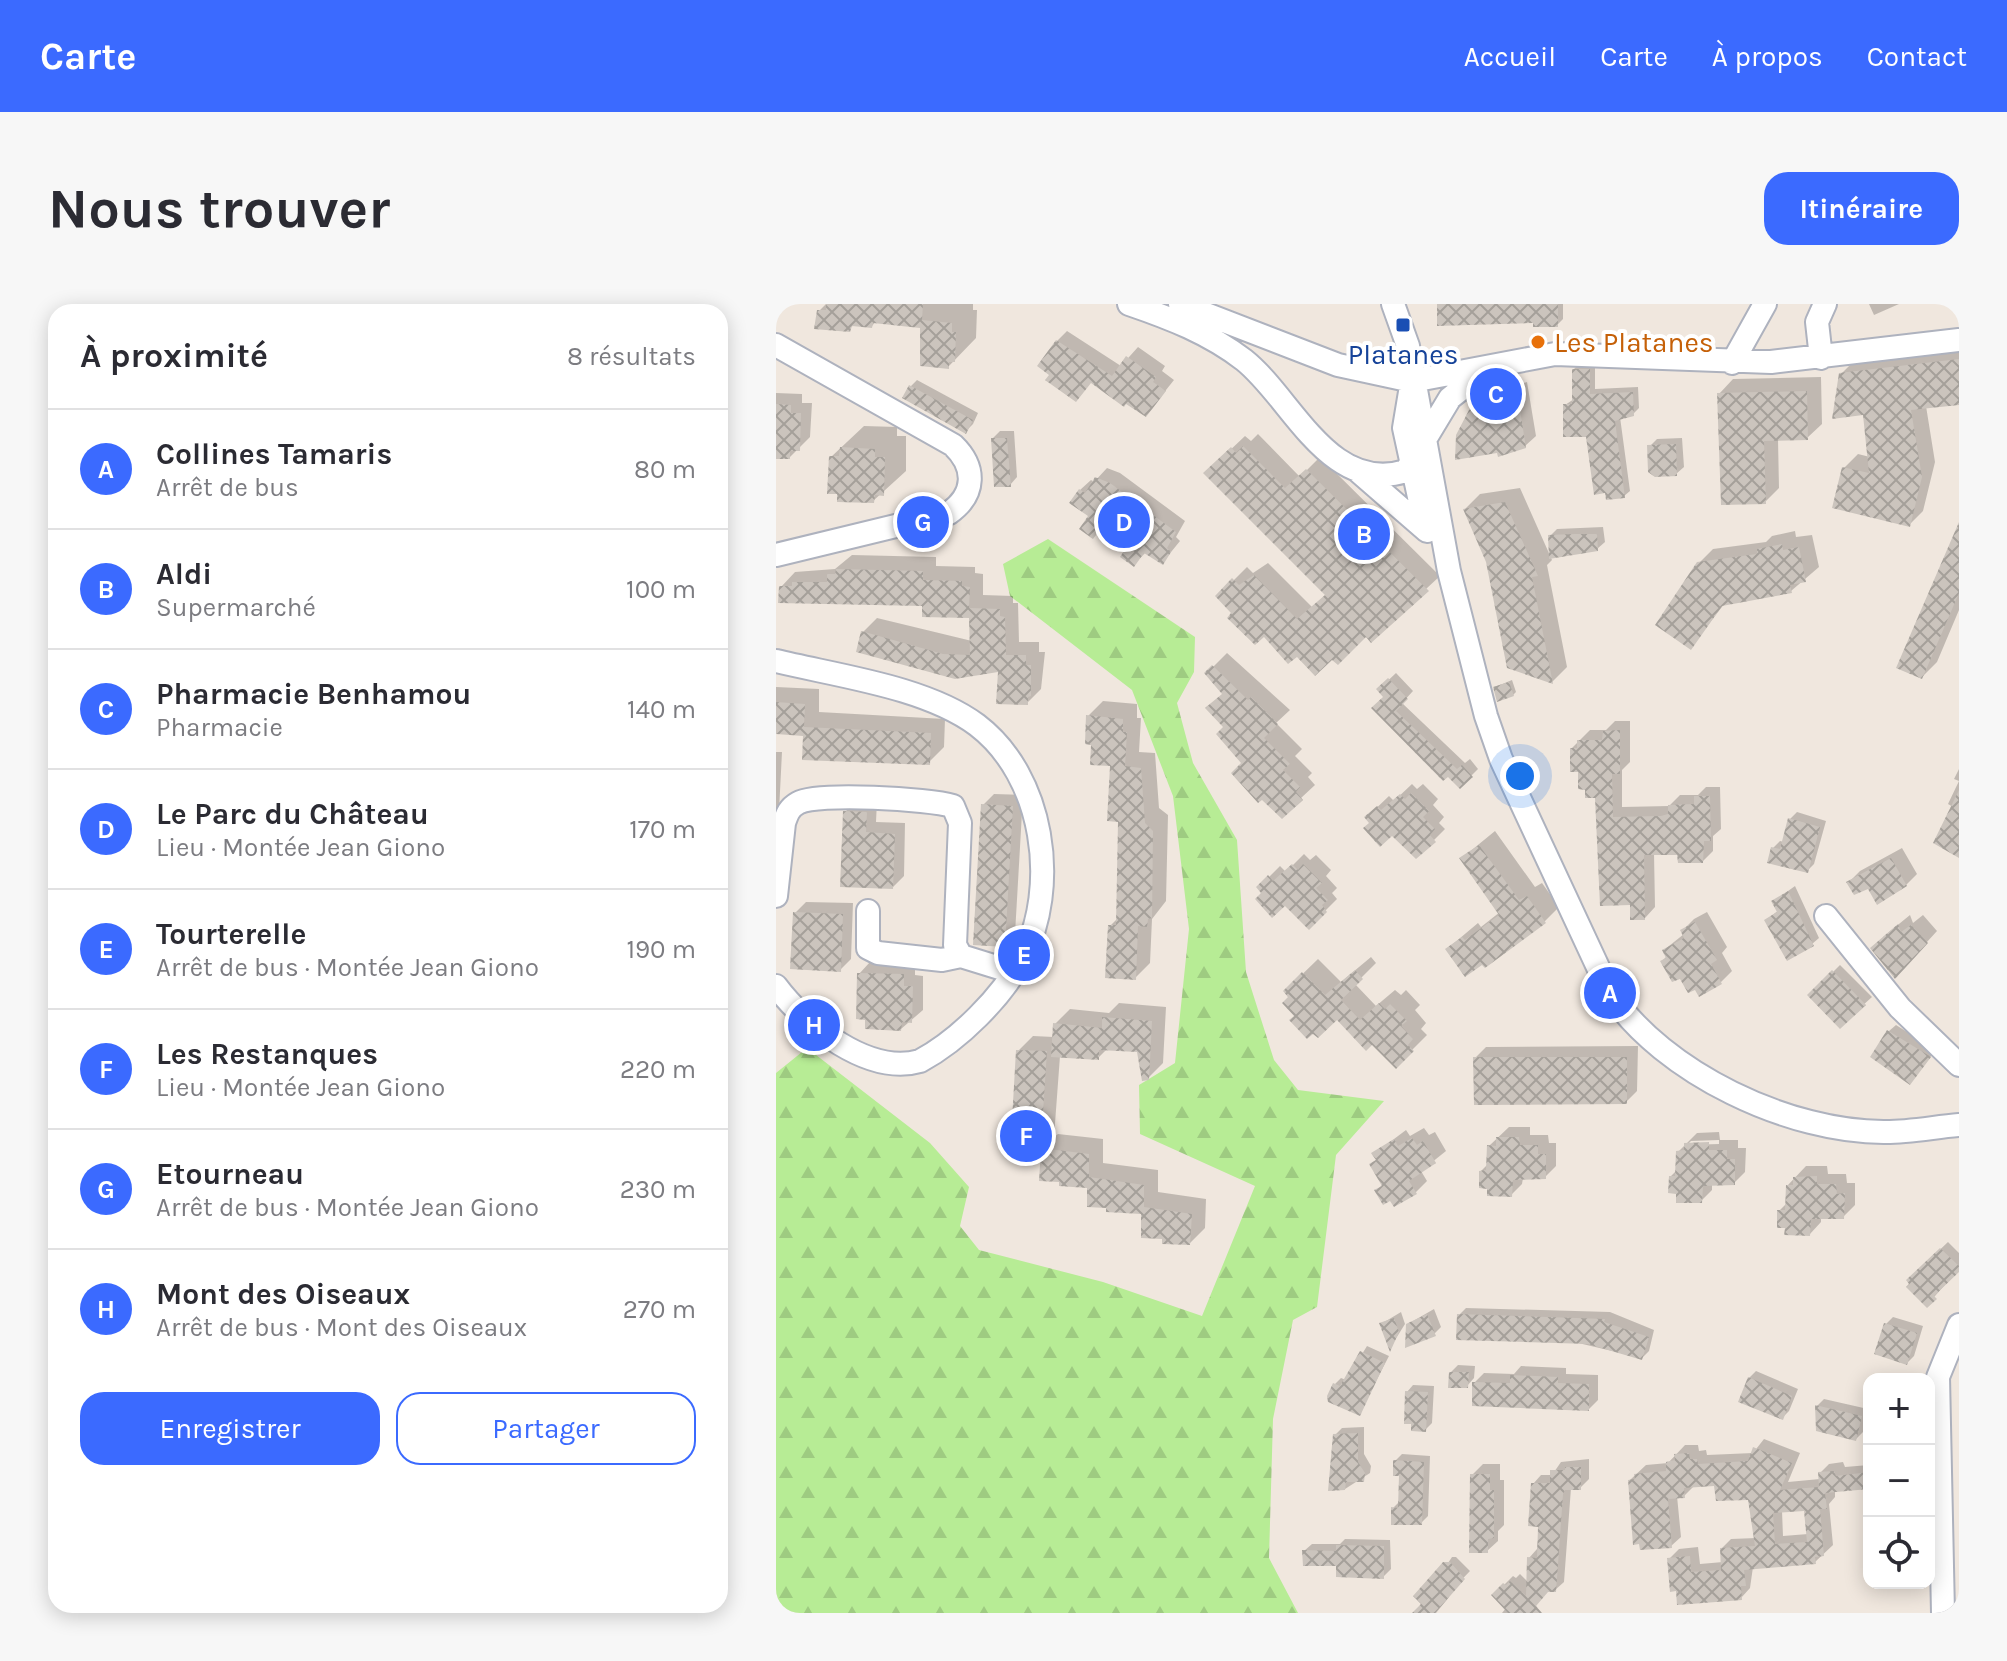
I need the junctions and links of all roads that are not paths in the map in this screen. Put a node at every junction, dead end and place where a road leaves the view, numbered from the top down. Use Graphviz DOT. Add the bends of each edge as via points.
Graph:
graph roads {
  1 [pos="1129,304"];
  2 [pos="1182,304"];
  3 [pos="1393,304"];
  4 [pos="1765,304"];
  5 [pos="1825,304"];
  6 [pos="1959,340"];
  7 [pos="776,345"];
  8 [pos="1821,358"];
  9 [pos="1732,363"];
  10 [pos="1492,366"];
  11 [pos="1412,381"];
  12 [pos="1423,446"];
  13 [pos="1410,467"];
  14 [pos="1359,471"];
  15 [pos="1428,531"];
  16 [pos="776,555"];
  17 [pos="1449,571"];
  18 [pos="776,661"];
  19 [pos="776,896"];
  20 [pos="868,911"];
  21 [pos="1826,916"];
  22 [pos="961,956"];
  23 [pos="1012,976"];
  24 [pos="776,986"];
  25 [pos="1959,1065"];
  26 [pos="1959,1125"];
  27 [pos="1959,1325"];
  28 [pos="1943,1613"];
  1 -- 14 [label="street" via="1194,328 1247,362 1322,447"];
  2 -- 11 [label="street" via="1338,365"];
  3 -- 11 [label="street"];
  4 -- 9 [label="street"];
  5 -- 8 [label="street" via="1817,322"];
  6 -- 8 [label="street"];
  7 -- 16 [label="street" via="953,445 971,470 962,504 949,513"];
  8 -- 9 [label="street"];
  9 -- 10 [label="street" via="1555,354"];
  10 -- 11 [label="street"];
  10 -- 12 [label="street" via="1450,398"];
  11 -- 12 [label="street"];
  11 -- 13 [label="street" via="1404,413"];
  12 -- 13 [label="street"];
  12 -- 17 [label="street"];
  13 -- 14 [label="street" via="1392,474"];
  13 -- 15 [label="street"];
  14 -- 15 [label="street"];
  15 -- 17 [label="street"];
  17 -- 26 [label="street" via="1471,666 1501,759 1610,993 1637,1029 1719,1087 1790,1115 1884,1132"];
  18 -- 23 [label="street" via="928,700 979,726 1009,759 1035,814 1041,853 1037,915"];
  19 -- 22 [label="street" via="784,823 798,803 828,797 953,806 960,823 955,945"];
  20 -- 22 [label="street" via="868,948 878,953 942,960"];
  21 -- 25 [label="street" via="1900,1008"];
  22 -- 23 [label="street"];
  23 -- 24 [label="street" via="932,1055 909,1064 866,1057 814,1025"];
  27 -- 28 [label="street" via="1938,1377"];
}
